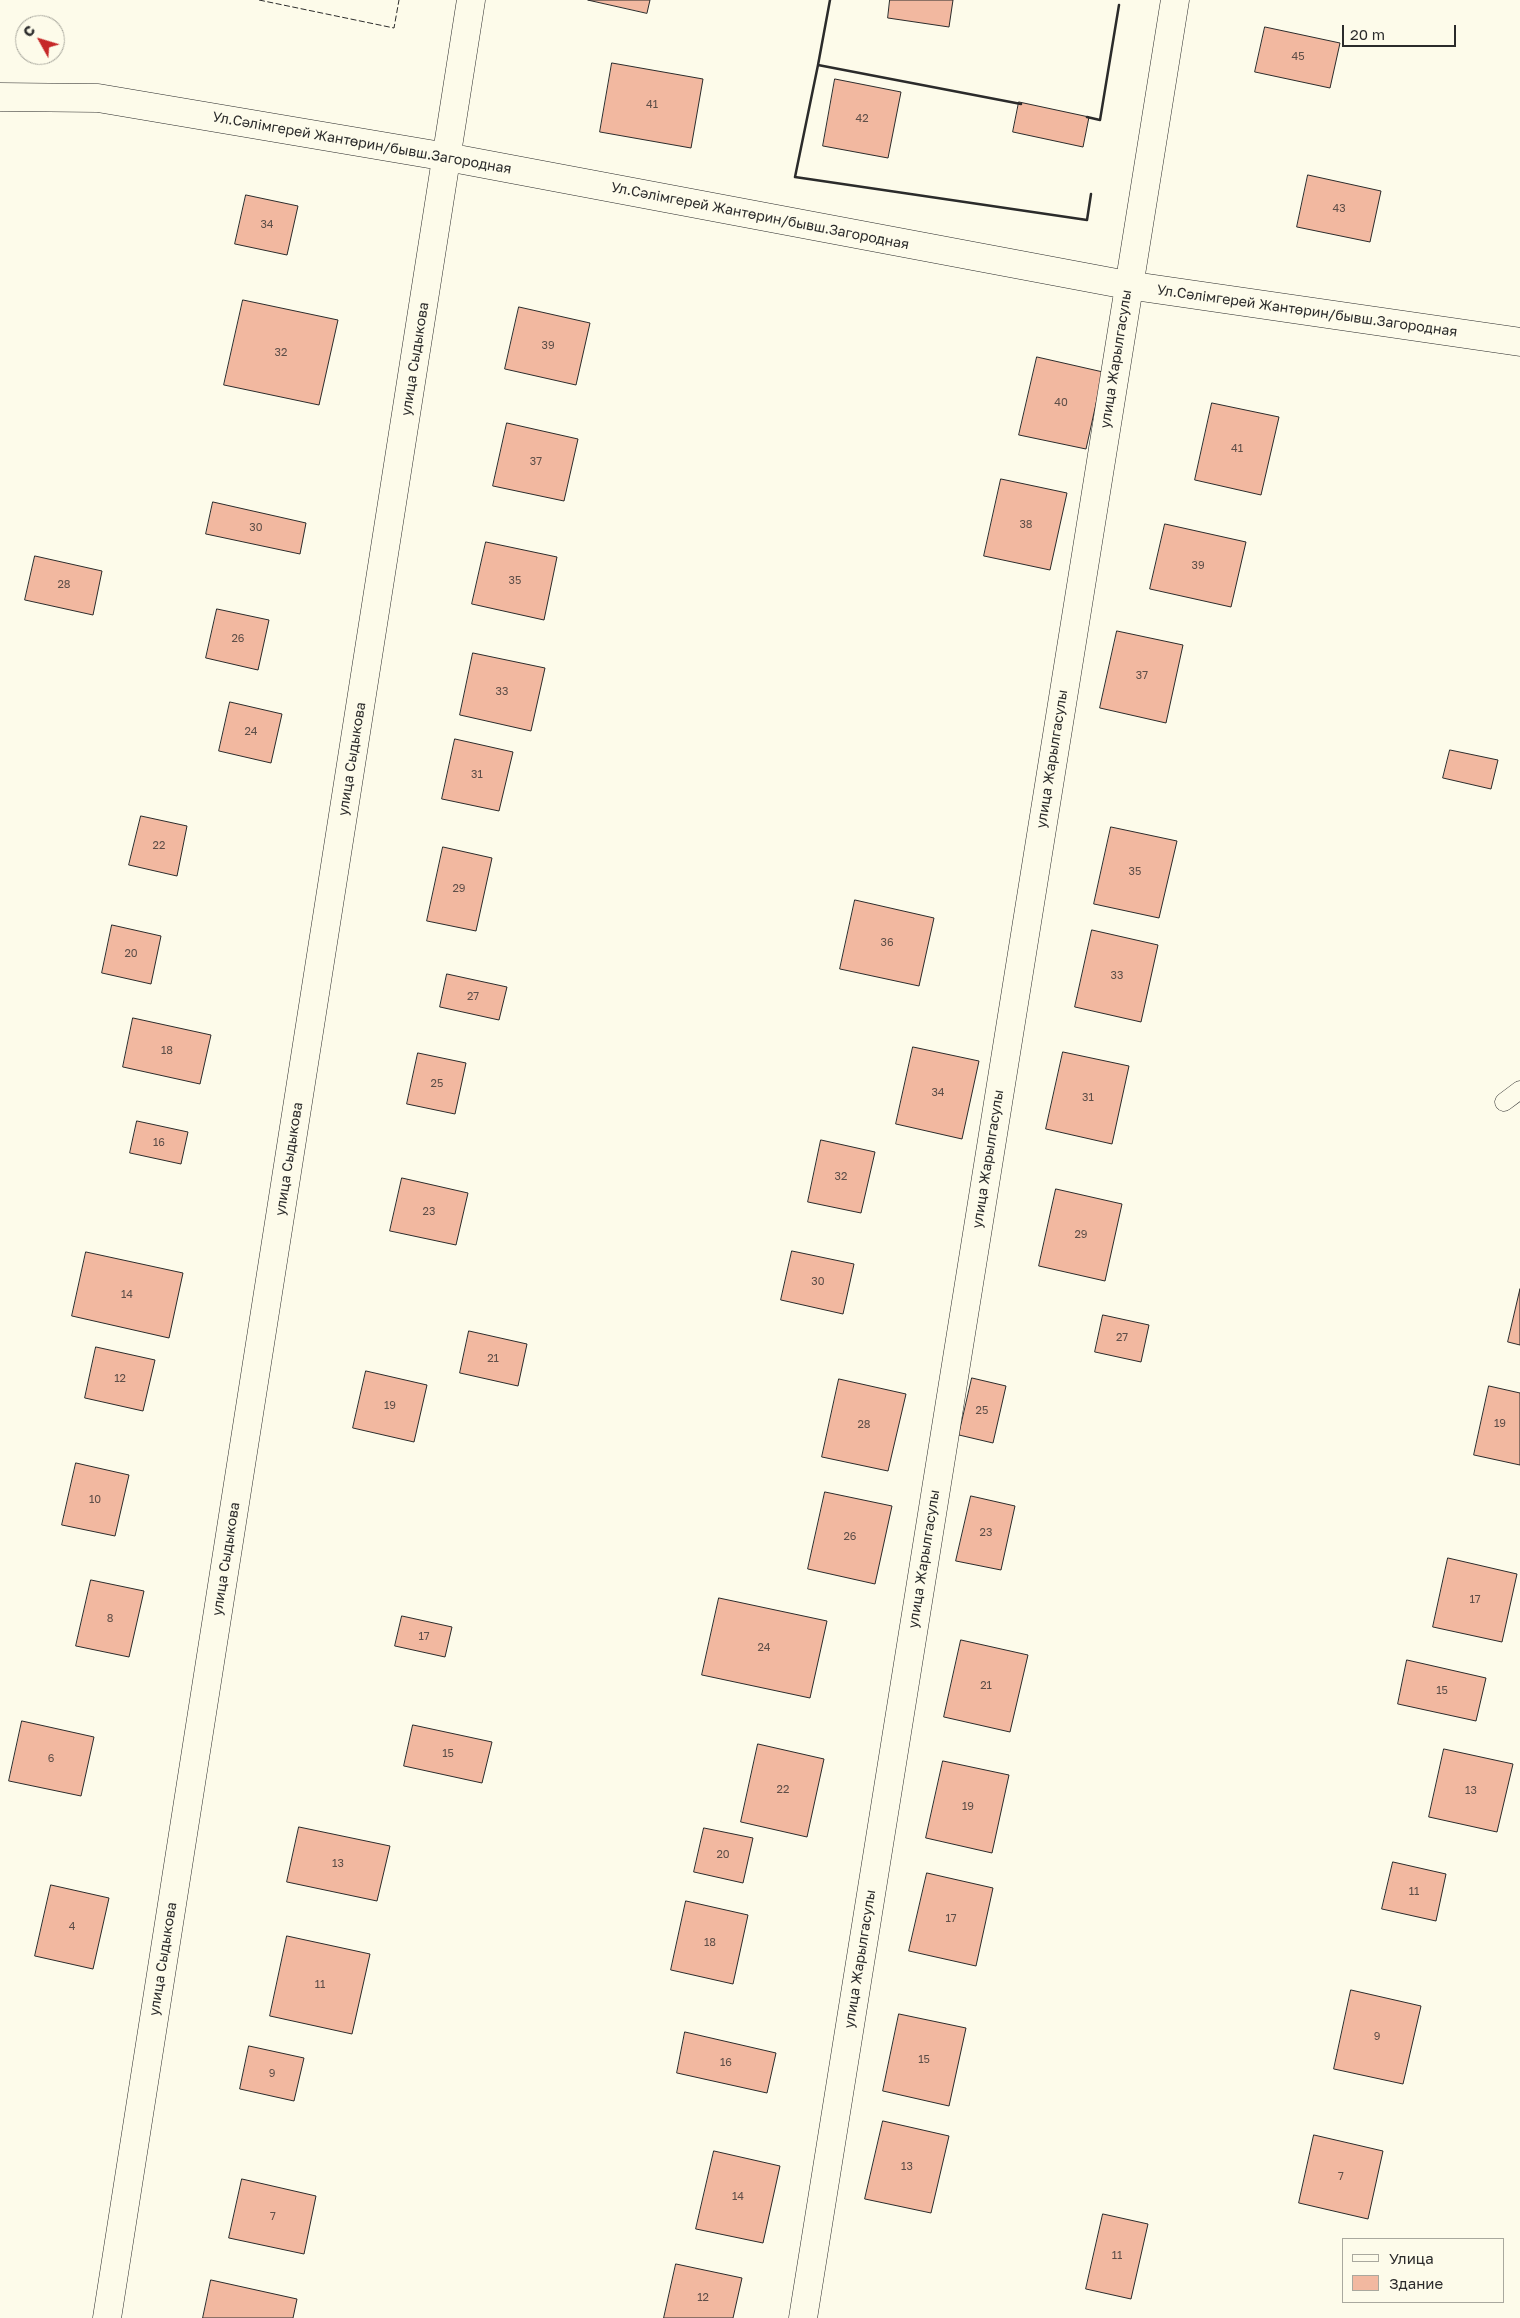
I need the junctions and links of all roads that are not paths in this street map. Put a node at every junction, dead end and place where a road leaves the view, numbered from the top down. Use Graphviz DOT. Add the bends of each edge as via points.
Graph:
graph roads {
  1 [pos="471,0"];
  2 [pos="1175,0"];
  3 [pos="0,97"];
  4 [pos="446,157"];
  5 [pos="1128,285"];
  6 [pos="1520,342"];
  7 [pos="1520,1090"];
  8 [pos="1504,1102"];
  9 [pos="107,2318"];
  10 [pos="803,2318"];
  1 -- 4 [label="street, улица Сыдыкова"];
  2 -- 5 [label="street, улица Жарылгасулы"];
  3 -- 4 [label="street, Ул.Сәлімгерей Жантөрин/бывш.Загородная" via="98,98"];
  4 -- 5 [label="street, Ул.Сәлімгерей Жантөрин/бывш.Загородная"];
  4 -- 9 [label="street, улица Сыдыкова"];
  5 -- 6 [label="street, Ул.Сәлімгерей Жантөрин/бывш.Загородная"];
  5 -- 10 [label="street, улица Жарылгасулы"];
  7 -- 8 [label="lane"];
}
